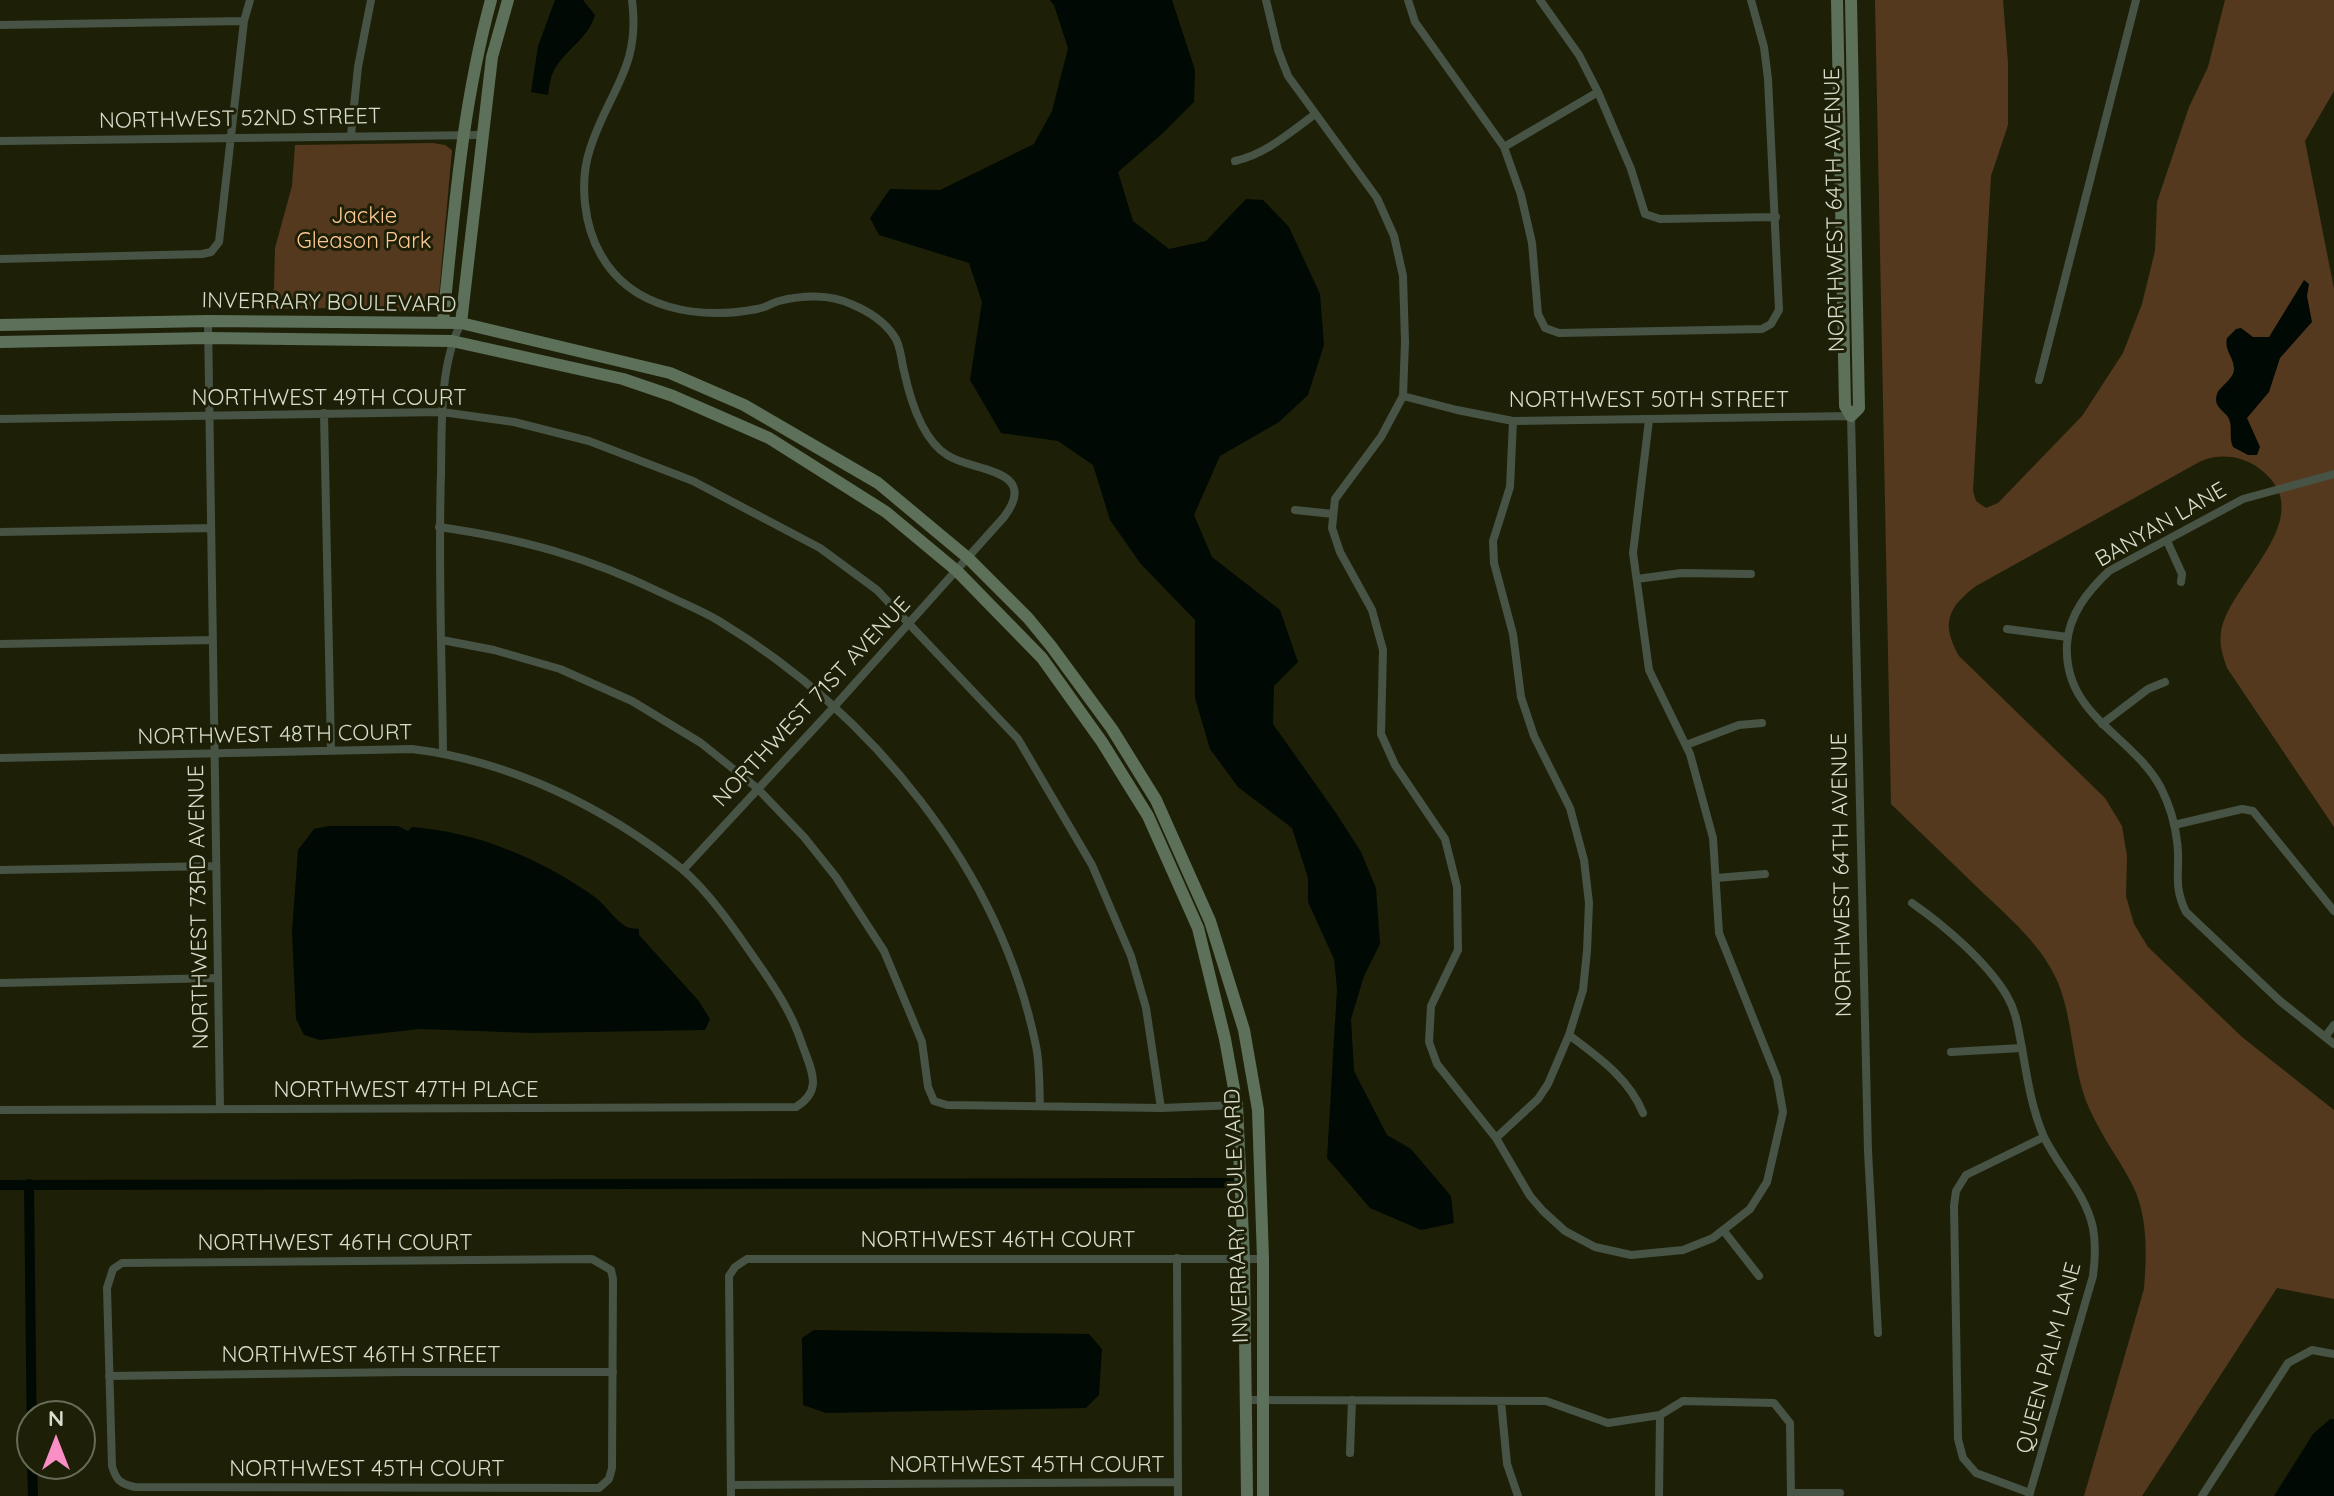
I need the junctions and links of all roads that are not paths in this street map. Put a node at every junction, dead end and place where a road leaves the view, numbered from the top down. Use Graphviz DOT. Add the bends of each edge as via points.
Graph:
graph roads {
  1 [pos="250,0"];
  2 [pos="371,0"];
  3 [pos="491,0"];
  4 [pos="508,0"];
  5 [pos="632,0"];
  6 [pos="1266,0"];
  7 [pos="1408,0"];
  8 [pos="1540,0"];
  9 [pos="1751,0"];
  10 [pos="1837,0"];
  11 [pos="1851,0"];
  12 [pos="2136,0"];
  13 [pos="244,21"];
  14 [pos="0,25"];
  15 [pos="1598,92"];
  16 [pos="1314,115"];
  17 [pos="351,135"];
  18 [pos="462,135"];
  19 [pos="481,135"];
  20 [pos="232,137"];
  21 [pos="0,141"];
  22 [pos="1504,147"];
  23 [pos="1235,161"];
  24 [pos="1776,217"];
  25 [pos="0,259"];
  26 [pos="208,321"];
  27 [pos="443,322"];
  28 [pos="461,323"];
  29 [pos="0,325"];
  30 [pos="208,338"];
  31 [pos="452,341"];
  32 [pos="0,342"];
  33 [pos="2039,380"];
  34 [pos="1403,396"];
  35 [pos="442,412"];
  36 [pos="324,413"];
  37 [pos="208,415"];
  38 [pos="1851,416"];
  39 [pos="0,419"];
  40 [pos="1649,420"];
  41 [pos="1513,421"];
  42 [pos="2334,474"];
  43 [pos="1295,510"];
  44 [pos="1333,514"];
  45 [pos="439,527"];
  46 [pos="211,528"];
  47 [pos="0,532"];
  48 [pos="2167,541"];
  49 [pos="968,558"];
  50 [pos="957,571"];
  51 [pos="1751,574"];
  52 [pos="1637,579"];
  53 [pos="2181,582"];
  54 [pos="909,623"];
  55 [pos="2007,629"];
  56 [pos="2068,637"];
  57 [pos="212,640"];
  58 [pos="442,640"];
  59 [pos="0,644"];
  60 [pos="2165,682"];
  61 [pos="833,708"];
  62 [pos="1762,723"];
  63 [pos="2102,724"];
  64 [pos="1686,745"];
  65 [pos="331,750"];
  66 [pos="443,753"];
  67 [pos="214,754"];
  68 [pos="0,758"];
  69 [pos="757,788"];
  70 [pos="2174,825"];
  71 [pos="216,866"];
  72 [pos="0,870"];
  73 [pos="683,870"];
  74 [pos="1765,874"];
  75 [pos="1716,878"];
  76 [pos="1912,903"];
  77 [pos="2334,911"];
  78 [pos="218,978"];
  79 [pos="0,983"];
  80 [pos="2334,1025"];
  81 [pos="1569,1035"];
  82 [pos="2325,1037"];
  83 [pos="2334,1044"];
  84 [pos="2021,1048"];
  85 [pos="1951,1052"];
  86 [pos="809,1099"];
  87 [pos="1237,1105"];
  88 [pos="1040,1106"];
  89 [pos="1161,1108"];
  90 [pos="220,1109"];
  91 [pos="0,1110"];
  92 [pos="1643,1113"];
  93 [pos="2044,1137"];
  94 [pos="1496,1138"];
  95 [pos="1723,1230"];
  96 [pos="1177,1258"];
  97 [pos="1244,1259"];
  98 [pos="1263,1259"];
  99 [pos="1759,1276"];
  100 [pos="1878,1333"];
  101 [pos="2334,1354"];
  102 [pos="613,1372"];
  103 [pos="109,1376"];
  104 [pos="1245,1400"];
  105 [pos="1262,1400"];
  106 [pos="1352,1400"];
  107 [pos="1501,1401"];
  108 [pos="1660,1415"];
  109 [pos="1350,1453"];
  110 [pos="1178,1482"];
  111 [pos="731,1485"];
  112 [pos="369,1486"];
  113 [pos="1840,1493"];
  114 [pos="1791,1494"];
  115 [pos="2030,1494"];
  116 [pos="369,1496"];
  117 [pos="731,1496"];
  118 [pos="1178,1496"];
  119 [pos="1247,1496"];
  120 [pos="1263,1496"];
  121 [pos="1518,1496"];
  122 [pos="1659,1496"];
  123 [pos="2202,1496"];
  1 -- 13 [label="street"];
  2 -- 17 [label="street"];
  3 -- 18 [label="street"];
  4 -- 19 [label="street" via="492,57"];
  5 -- 49 [label="street, NORTHWEST 71ST AVENUE" via="627,69 589,150 584,186 589,228 601,256 619,279 672,310 758,309 781,300 821,296 849,302 875,316 897,338 904,374 936,448 955,461 1000,474 1015,491 1013,506"];
  6 -- 16 [label="street" via="1288,76"];
  7 -- 22 [label="street" via="1415,22"];
  8 -- 15 [label="street"];
  9 -- 24 [label="street" via="1764,47"];
  10 -- 38 [label="street, NORTHWEST 64TH AVENUE" via="1845,406"];
  11 -- 38 [label="street, NORTHWEST 64TH AVENUE" via="1859,408"];
  12 -- 33 [label="street"];
  13 -- 14 [label="street"];
  13 -- 20 [label="street"];
  15 -- 22 [label="street"];
  15 -- 24 [label="street" via="1645,214 1660,219"];
  16 -- 23 [label="street" via="1268,148"];
  16 -- 34 [label="street" via="1377,198 1394,236 1403,276"];
  17 -- 18 [label="street, NORTHWEST 52ND STREET"];
  17 -- 20 [label="street, NORTHWEST 52ND STREET"];
  18 -- 19 [label="street, NORTHWEST 52ND STREET"];
  18 -- 27 [label="street"];
  19 -- 28 [label="street"];
  20 -- 21 [label="street, NORTHWEST 52ND STREET"];
  20 -- 25 [label="street" via="219,242 211,252"];
  22 -- 24 [label="street" via="1532,243 1538,314 1545,328 1559,333 1762,329 1779,310"];
  26 -- 27 [label="street, INVERRARY BOULEVARD"];
  26 -- 29 [label="street, INVERRARY BOULEVARD"];
  26 -- 30 [label="street, NORTHWEST 73RD AVENUE"];
  27 -- 28 [label="street, INVERRARY BOULEVARD"];
  27 -- 31 [label="street"];
  28 -- 31 [label="street"];
  28 -- 49 [label="street, INVERRARY BOULEVARD" via="670,373 744,405 878,483"];
  30 -- 31 [label="street, INVERRARY BOULEVARD"];
  30 -- 32 [label="street, INVERRARY BOULEVARD"];
  30 -- 37 [label="street, NORTHWEST 73RD AVENUE"];
  31 -- 35 [label="street"];
  31 -- 50 [label="street, INVERRARY BOULEVARD" via="623,379 769,438 886,512"];
  34 -- 41 [label="street, NORTHWEST 50TH STREET"];
  34 -- 44 [label="street" via="1381,437 1335,499"];
  35 -- 36 [label="street, NORTHWEST 49TH COURT"];
  35 -- 45 [label="street"];
  35 -- 54 [label="street, NORTHWEST 49TH COURT" via="514,422 589,441 693,481 820,548 877,590"];
  36 -- 37 [label="street, NORTHWEST 49TH COURT"];
  36 -- 65 [label="street"];
  37 -- 39 [label="street, NORTHWEST 49TH COURT"];
  37 -- 46 [label="street, NORTHWEST 73RD AVENUE"];
  38 -- 40 [label="street, NORTHWEST 50TH STREET"];
  38 -- 100 [label="street, NORTHWEST 64TH AVENUE" via="1868,1151"];
  40 -- 41 [label="street, NORTHWEST 50TH STREET"];
  40 -- 52 [label="street" via="1634,536"];
  41 -- 81 [label="street" via="1510,487 1493,541 1494,563 1513,634 1521,697 1570,808 1589,903 1583,990"];
  42 -- 48 [label="street, BANYAN LANE" via="2243,499"];
  43 -- 44 [label="street"];
  44 -- 94 [label="street" via="1340,552 1372,610 1383,650 1381,734 1395,765 1445,839 1457,887 1458,950 1431,1006 1429,1042 1437,1064"];
  45 -- 58 [label="street"];
  45 -- 61 [label="street" via="501,535 614,570 717,620 778,661"];
  46 -- 47 [label="street"];
  46 -- 57 [label="street, NORTHWEST 73RD AVENUE"];
  48 -- 53 [label="street"];
  48 -- 56 [label="street, BANYAN LANE" via="2109,571 2090,588"];
  49 -- 50 [label="street, NORTHWEST 71ST AVENUE"];
  49 -- 98 [label="street, INVERRARY BOULEVARD" via="1028,618 1112,729 1156,800 1210,921 1244,1030 1258,1110"];
  50 -- 54 [label="street, NORTHWEST 71ST AVENUE"];
  50 -- 87 [label="street, INVERRARY BOULEVARD" via="1042,658 1148,816 1198,928"];
  51 -- 52 [label="street" via="1681,573"];
  52 -- 64 [label="street" via="1649,670"];
  54 -- 61 [label="street, NORTHWEST 71ST AVENUE"];
  54 -- 89 [label="street, NORTHWEST 49TH COURT" via="1018,739 1092,865 1131,956 1146,1008"];
  55 -- 56 [label="street"];
  56 -- 63 [label="street, BANYAN LANE" via="2076,692"];
  57 -- 59 [label="street"];
  57 -- 67 [label="street, NORTHWEST 73RD AVENUE"];
  58 -- 66 [label="street"];
  58 -- 69 [label="street" via="560,669 632,701 701,743"];
  60 -- 63 [label="street"];
  61 -- 69 [label="street, NORTHWEST 71ST AVENUE"];
  61 -- 88 [label="street" via="869,740 917,797 958,855 998,929 1024,992 1037,1050"];
  62 -- 64 [label="street" via="1739,725"];
  63 -- 70 [label="street, BANYAN LANE" via="2160,786"];
  64 -- 75 [label="street" via="1713,838"];
  65 -- 66 [label="street, NORTHWEST 48TH COURT"];
  65 -- 67 [label="street, NORTHWEST 48TH COURT"];
  66 -- 73 [label="street, NORTHWEST 48TH COURT" via="559,791"];
  67 -- 68 [label="street, NORTHWEST 48TH COURT"];
  67 -- 71 [label="street, NORTHWEST 73RD AVENUE"];
  69 -- 73 [label="street, NORTHWEST 71ST AVENUE"];
  69 -- 88 [label="street" via="836,877 884,951 922,1042 934,1101"];
  70 -- 77 [label="street" via="2253,811"];
  70 -- 82 [label="street, BANYAN LANE" via="2178,895 2186,912"];
  71 -- 72 [label="street"];
  71 -- 78 [label="street, NORTHWEST 73RD AVENUE"];
  73 -- 86 [label="street, NORTHWEST 48TH COURT" via="738,935 784,1003 815,1081"];
  74 -- 75 [label="street"];
  75 -- 95 [label="street" via="1719,933 1777,1078 1783,1112 1767,1182 1750,1209"];
  76 -- 84 [label="street, QUEEN PALM LANE" via="1991,972 2016,1014"];
  78 -- 79 [label="street"];
  78 -- 90 [label="street, NORTHWEST 73RD AVENUE"];
  80 -- 82 [label="street"];
  81 -- 92 [label="street" via="1619,1076 1635,1093"];
  81 -- 94 [label="street" via="1538,1099"];
  82 -- 83 [label="street, BANYAN LANE"];
  84 -- 85 [label="street"];
  84 -- 93 [label="street, QUEEN PALM LANE"];
  86 -- 90 [label="street, NORTHWEST 47TH PLACE" via="796,1107"];
  87 -- 89 [label="street"];
  87 -- 97 [label="street, INVERRARY BOULEVARD"];
  88 -- 89 [label="street"];
  90 -- 91 [label="street, NORTHWEST 47TH PLACE"];
  93 -- 115 [label="street, QUEEN PALM LANE" via="2082,1199 2093,1227 2095,1257"];
  93 -- 115 [label="street" via="1966,1175 1954,1206 1958,1439 1963,1458 1976,1473"];
  94 -- 95 [label="street" via="1530,1196 1565,1231 1595,1247 1654,1255 1683,1250"];
  95 -- 99 [label="street"];
  96 -- 97 [label="street, NORTHWEST 46TH COURT"];
  96 -- 110 [label="street"];
  96 -- 111 [label="street, NORTHWEST 46TH COURT" via="747,1259 729,1276"];
  97 -- 98 [label="street, NORTHWEST 46TH COURT"];
  97 -- 104 [label="street, INVERRARY BOULEVARD"];
  98 -- 105 [label="street, INVERRARY BOULEVARD"];
  101 -- 123 [label="street" via="2312,1350 2288,1363"];
  102 -- 103 [label="street, NORTHWEST 46TH STREET"];
  102 -- 103 [label="street, NORTHWEST 46TH COURT" via="613,1279 606,1265 592,1259 310,1261 122,1263 113,1269 107,1288"];
  102 -- 112 [label="street, NORTHWEST 45TH COURT" via="612,1468 599,1488"];
  103 -- 112 [label="street, NORTHWEST 45TH COURT" via="112,1466 122,1485"];
  104 -- 105 [label="street"];
  104 -- 119 [label="street, INVERRARY BOULEVARD"];
  105 -- 106 [label="street"];
  105 -- 120 [label="street, INVERRARY BOULEVARD"];
  106 -- 107 [label="street"];
  106 -- 109 [label="street"];
  107 -- 108 [label="street" via="1546,1401 1608,1423"];
  107 -- 121 [label="street" via="1507,1464"];
  108 -- 114 [label="street" via="1683,1401 1774,1403 1790,1423"];
  108 -- 122 [label="street"];
  110 -- 111 [label="street, NORTHWEST 45TH COURT"];
  110 -- 118 [label="street"];
  111 -- 117 [label="street"];
  112 -- 116 [label="street"];
  113 -- 114 [label="street"];
}
